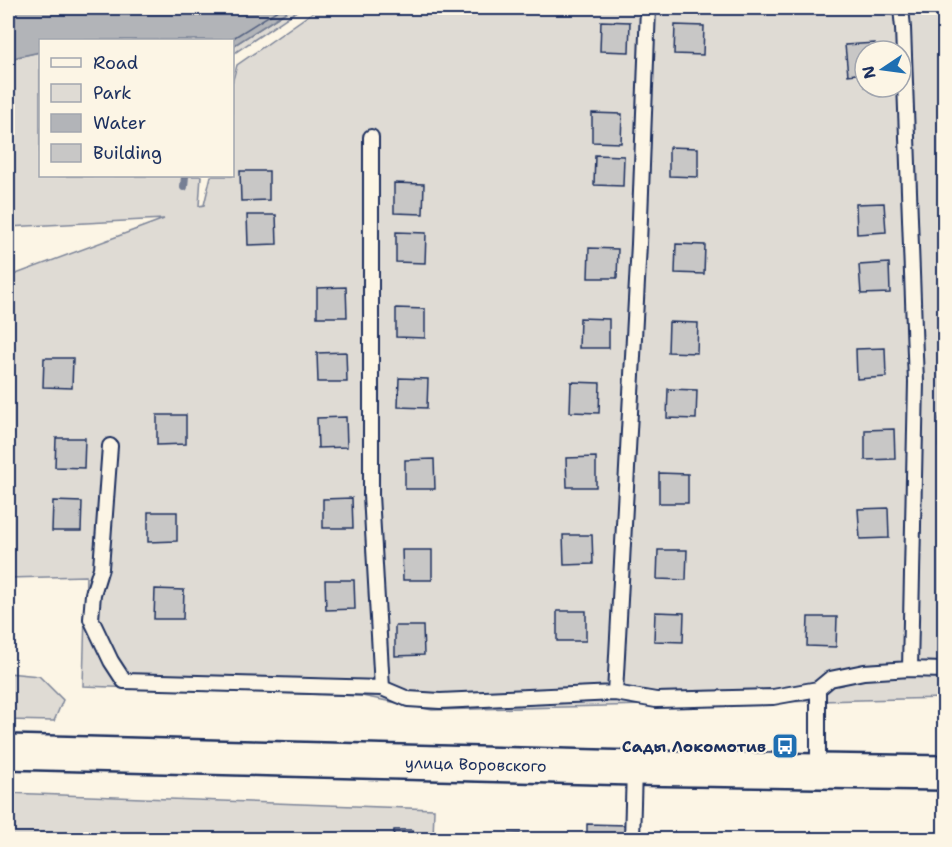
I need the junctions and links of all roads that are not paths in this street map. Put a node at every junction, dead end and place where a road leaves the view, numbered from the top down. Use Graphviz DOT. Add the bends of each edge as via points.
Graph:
graph roads {
  1 [pos="648,8"];
  2 [pos="901,8"];
  3 [pos="371,137"];
  4 [pos="111,446"];
  5 [pos="910,669"];
  6 [pos="945,670"];
  7 [pos="382,688"];
  8 [pos="818,689"];
  9 [pos="615,693"];
  10 [pos="8,752"];
  11 [pos="634,768"];
  12 [pos="819,771"];
  13 [pos="945,773"];
  14 [pos="632,840"];
  1 -- 9 [label="lane"];
  2 -- 5 [label="lane" via="916,382"];
  3 -- 7 [label="lane" via="371,495"];
  4 -- 7 [label="lane" via="101,568 91,619 124,681"];
  5 -- 6 [label="lane"];
  5 -- 8 [label="lane" via="864,672 830,680"];
  7 -- 9 [label="lane" via="408,699 440,701"];
  8 -- 9 [label="lane" via="773,697 656,700"];
  8 -- 12 [label="lane"];
  10 -- 11 [label="main road, улица Воровского"];
  11 -- 12 [label="main road, улица Воровского"];
  11 -- 14 [label="lane"];
  12 -- 13 [label="main road, улица Воровского"];
}
